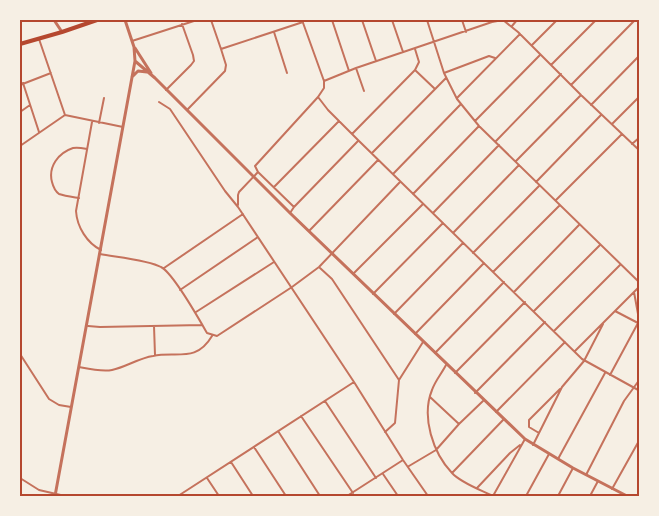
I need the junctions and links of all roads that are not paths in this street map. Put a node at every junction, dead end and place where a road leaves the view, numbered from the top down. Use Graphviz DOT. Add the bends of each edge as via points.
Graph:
graph roads {
  1 [pos="54,20"];
  2 [pos="97,20"];
  3 [pos="125,20"];
  4 [pos="196,20"];
  5 [pos="211,20"];
  6 [pos="332,20"];
  7 [pos="362,20"];
  8 [pos="392,20"];
  9 [pos="427,20"];
  10 [pos="462,20"];
  11 [pos="504,20"];
  12 [pos="517,20"];
  13 [pos="557,20"];
  14 [pos="596,20"];
  15 [pos="635,20"];
  16 [pos="303,21"];
  17 [pos="492,21"];
  18 [pos="182,24"];
  19 [pos="512,26"];
  20 [pos="62,32"];
  21 [pos="274,32"];
  22 [pos="466,32"];
  23 [pos="520,34"];
  24 [pos="39,38"];
  25 [pos="132,40"];
  26 [pos="434,42"];
  27 [pos="20,44"];
  28 [pos="532,45"];
  29 [pos="134,47"];
  30 [pos="221,48"];
  31 [pos="415,49"];
  32 [pos="403,52"];
  33 [pos="540,55"];
  34 [pos="639,55"];
  35 [pos="496,58"];
  36 [pos="135,61"];
  37 [pos="376,61"];
  38 [pos="551,65"];
  39 [pos="356,68"];
  40 [pos="415,70"];
  41 [pos="349,71"];
  42 [pos="148,72"];
  43 [pos="51,73"];
  44 [pos="287,73"];
  45 [pos="444,73"];
  46 [pos="561,74"];
  47 [pos="131,78"];
  48 [pos="154,78"];
  49 [pos="447,78"];
  50 [pos="324,81"];
  51 [pos="21,84"];
  52 [pos="571,85"];
  53 [pos="435,89"];
  54 [pos="166,90"];
  55 [pos="364,91"];
  56 [pos="581,95"];
  57 [pos="639,96"];
  58 [pos="104,98"];
  59 [pos="318,98"];
  60 [pos="457,99"];
  61 [pos="159,102"];
  62 [pos="460,104"];
  63 [pos="30,105"];
  64 [pos="591,105"];
  65 [pos="187,110"];
  66 [pos="20,112"];
  67 [pos="601,114"];
  68 [pos="64,116"];
  69 [pos="339,121"];
  70 [pos="475,121"];
  71 [pos="92,122"];
  72 [pos="99,123"];
  73 [pos="612,124"];
  74 [pos="478,126"];
  75 [pos="123,127"];
  76 [pos="39,132"];
  77 [pos="352,134"];
  78 [pos="622,134"];
  79 [pos="639,136"];
  80 [pos="358,140"];
  81 [pos="495,141"];
  82 [pos="632,144"];
  83 [pos="499,145"];
  84 [pos="20,146"];
  85 [pos="87,149"];
  86 [pos="639,151"];
  87 [pos="372,153"];
  88 [pos="378,160"];
  89 [pos="516,161"];
  90 [pos="519,165"];
  91 [pos="258,172"];
  92 [pos="393,174"];
  93 [pos="254,177"];
  94 [pos="400,182"];
  95 [pos="536,182"];
  96 [pos="539,185"];
  97 [pos="273,187"];
  98 [pos="413,194"];
  99 [pos="79,198"];
  100 [pos="556,201"];
  101 [pos="423,204"];
  102 [pos="560,205"];
  103 [pos="238,207"];
  104 [pos="294,207"];
  105 [pos="290,213"];
  106 [pos="433,213"];
  107 [pos="243,214"];
  108 [pos="443,223"];
  109 [pos="580,225"];
  110 [pos="309,231"];
  111 [pos="453,232"];
  112 [pos="258,237"];
  113 [pos="463,243"];
  114 [pos="600,245"];
  115 [pos="101,252"];
  116 [pos="473,252"];
  117 [pos="332,253"];
  118 [pos="274,262"];
  119 [pos="484,263"];
  120 [pos="621,265"];
  121 [pos="319,267"];
  122 [pos="164,268"];
  123 [pos="493,272"];
  124 [pos="353,273"];
  125 [pos="504,282"];
  126 [pos="639,285"];
  127 [pos="292,287"];
  128 [pos="180,290"];
  129 [pos="634,291"];
  130 [pos="514,292"];
  131 [pos="374,294"];
  132 [pos="525,302"];
  133 [pos="534,311"];
  134 [pos="615,311"];
  135 [pos="195,313"];
  136 [pos="394,314"];
  137 [pos="545,322"];
  138 [pos="202,324"];
  139 [pos="603,324"];
  140 [pos="639,324"];
  141 [pos="87,326"];
  142 [pos="154,326"];
  143 [pos="554,331"];
  144 [pos="415,334"];
  145 [pos="212,336"];
  146 [pos="423,342"];
  147 [pos="565,342"];
  148 [pos="575,351"];
  149 [pos="435,353"];
  150 [pos="20,354"];
  151 [pos="155,355"];
  152 [pos="584,361"];
  153 [pos="447,364"];
  154 [pos="79,367"];
  155 [pos="455,373"];
  156 [pos="605,373"];
  157 [pos="610,375"];
  158 [pos="639,379"];
  159 [pos="399,380"];
  160 [pos="354,382"];
  161 [pos="562,387"];
  162 [pos="634,388"];
  163 [pos="639,391"];
  164 [pos="475,393"];
  165 [pos="430,397"];
  166 [pos="325,401"];
  167 [pos="483,401"];
  168 [pos="71,407"];
  169 [pos="496,412"];
  170 [pos="301,416"];
  171 [pos="504,419"];
  172 [pos="459,424"];
  173 [pos="278,431"];
  174 [pos="386,432"];
  175 [pos="539,433"];
  176 [pos="525,439"];
  177 [pos="639,439"];
  178 [pos="522,444"];
  179 [pos="533,445"];
  180 [pos="254,447"];
  181 [pos="436,450"];
  182 [pos="549,454"];
  183 [pos="558,459"];
  184 [pos="403,460"];
  185 [pos="231,462"];
  186 [pos="408,466"];
  187 [pos="573,468"];
  188 [pos="452,472"];
  189 [pos="383,474"];
  190 [pos="586,475"];
  191 [pos="20,478"];
  192 [pos="207,478"];
  193 [pos="376,478"];
  194 [pos="598,481"];
  195 [pos="477,488"];
  196 [pos="612,489"];
  197 [pos="183,493"];
  198 [pos="352,493"];
  199 [pos="56,495"];
  200 [pos="65,496"];
  201 [pos="178,496"];
  202 [pos="185,496"];
  203 [pos="219,496"];
  204 [pos="253,496"];
  205 [pos="286,496"];
  206 [pos="320,496"];
  207 [pos="347,496"];
  208 [pos="398,496"];
  209 [pos="428,496"];
  210 [pos="526,496"];
  211 [pos="558,496"];
  212 [pos="590,496"];
  213 [pos="624,496"];
  1 -- 20 [label="street"];
  2 -- 20 [label="main road"];
  3 -- 25 [label="street"];
  4 -- 18 [label="street"];
  5 -- 30 [label="street"];
  6 -- 41 [label="street"];
  7 -- 37 [label="street"];
  8 -- 32 [label="street"];
  9 -- 26 [label="street"];
  10 -- 22 [label="street"];
  11 -- 17 [label="street"];
  11 -- 19 [label="street"];
  12 -- 19 [label="street"];
  13 -- 28 [label="street"];
  14 -- 38 [label="street"];
  15 -- 52 [label="street"];
  16 -- 21 [label="street"];
  16 -- 50 [label="street"];
  17 -- 22 [label="street"];
  18 -- 25 [label="street"];
  18 -- 54 [label="street" via="194,61"];
  19 -- 23 [label="street"];
  20 -- 24 [label="main road"];
  21 -- 30 [label="street"];
  21 -- 44 [label="street"];
  22 -- 26 [label="street"];
  23 -- 28 [label="street"];
  23 -- 35 [label="street"];
  24 -- 27 [label="main road"];
  24 -- 43 [label="street"];
  25 -- 29 [label="street"];
  26 -- 31 [label="street"];
  26 -- 45 [label="street"];
  28 -- 33 [label="street"];
  29 -- 36 [label="street"];
  29 -- 48 [label="street"];
  30 -- 65 [label="street" via="225,71"];
  31 -- 32 [label="street"];
  31 -- 40 [label="street" via="419,62"];
  32 -- 37 [label="street"];
  33 -- 38 [label="street"];
  33 -- 70 [label="street"];
  34 -- 64 [label="street"];
  35 -- 45 [label="street"];
  35 -- 60 [label="street"];
  36 -- 42 [label="street"];
  36 -- 47 [label="street"];
  37 -- 39 [label="street"];
  38 -- 46 [label="street"];
  39 -- 41 [label="street"];
  39 -- 55 [label="street"];
  40 -- 53 [label="street"];
  40 -- 77 [label="street"];
  41 -- 50 [label="street"];
  42 -- 47 [label="street" via="138,72"];
  42 -- 48 [label="street"];
  43 -- 51 [label="street"];
  43 -- 68 [label="street"];
  45 -- 49 [label="street"];
  46 -- 52 [label="street"];
  46 -- 81 [label="street"];
  47 -- 75 [label="street"];
  48 -- 54 [label="street"];
  49 -- 53 [label="street"];
  49 -- 60 [label="street"];
  50 -- 59 [label="street"];
  51 -- 63 [label="street"];
  52 -- 56 [label="street"];
  53 -- 87 [label="street"];
  54 -- 65 [label="street"];
  56 -- 64 [label="street"];
  56 -- 89 [label="street"];
  57 -- 73 [label="street"];
  58 -- 72 [label="street"];
  59 -- 69 [label="street"];
  59 -- 91 [label="street" via="255,166"];
  60 -- 62 [label="street"];
  61 -- 103 [label="street" via="170,109"];
  62 -- 70 [label="street"];
  62 -- 92 [label="street"];
  63 -- 66 [label="street"];
  63 -- 76 [label="street"];
  64 -- 67 [label="street"];
  65 -- 93 [label="street"];
  67 -- 73 [label="street"];
  67 -- 95 [label="street"];
  68 -- 71 [label="street"];
  68 -- 76 [label="street"];
  69 -- 77 [label="street"];
  69 -- 97 [label="street"];
  70 -- 74 [label="street"];
  71 -- 72 [label="street"];
  71 -- 85 [label="street"];
  72 -- 75 [label="street"];
  73 -- 78 [label="street"];
  74 -- 81 [label="street"];
  74 -- 98 [label="street"];
  75 -- 115 [label="street"];
  76 -- 84 [label="street"];
  77 -- 80 [label="street"];
  78 -- 82 [label="street"];
  78 -- 100 [label="street"];
  79 -- 82 [label="street"];
  80 -- 87 [label="street"];
  80 -- 104 [label="street"];
  81 -- 83 [label="street"];
  82 -- 86 [label="street"];
  83 -- 89 [label="street"];
  83 -- 106 [label="street"];
  85 -- 99 [label="street"];
  85 -- 99 [label="street" via="68,150 52,168 54,189"];
  87 -- 88 [label="street"];
  88 -- 92 [label="street"];
  88 -- 110 [label="street"];
  89 -- 90 [label="street"];
  90 -- 95 [label="street"];
  90 -- 111 [label="street"];
  91 -- 93 [label="street"];
  91 -- 97 [label="street"];
  92 -- 94 [label="street"];
  93 -- 103 [label="street" via="239,192"];
  93 -- 105 [label="street"];
  94 -- 98 [label="street"];
  94 -- 117 [label="street"];
  95 -- 96 [label="street"];
  96 -- 100 [label="street"];
  96 -- 116 [label="street"];
  97 -- 104 [label="street"];
  98 -- 101 [label="street"];
  99 -- 115 [label="street" via="77,220 88,241"];
  100 -- 102 [label="street"];
  101 -- 106 [label="street"];
  101 -- 124 [label="street"];
  102 -- 109 [label="street"];
  102 -- 123 [label="street"];
  103 -- 107 [label="street"];
  104 -- 105 [label="street"];
  105 -- 110 [label="street"];
  106 -- 108 [label="street"];
  107 -- 112 [label="street"];
  107 -- 122 [label="street"];
  108 -- 111 [label="street"];
  108 -- 131 [label="street"];
  109 -- 114 [label="street"];
  109 -- 130 [label="street"];
  110 -- 117 [label="street"];
  111 -- 113 [label="street"];
  112 -- 118 [label="street"];
  112 -- 128 [label="street"];
  113 -- 116 [label="street"];
  113 -- 136 [label="street"];
  114 -- 120 [label="street"];
  114 -- 133 [label="street"];
  115 -- 122 [label="street"];
  115 -- 141 [label="street"];
  116 -- 119 [label="street"];
  117 -- 121 [label="street"];
  117 -- 124 [label="street"];
  118 -- 127 [label="street"];
  118 -- 135 [label="street"];
  119 -- 123 [label="street"];
  119 -- 144 [label="street"];
  120 -- 126 [label="street"];
  120 -- 143 [label="street"];
  121 -- 127 [label="street"];
  121 -- 159 [label="street" via="332,279"];
  122 -- 128 [label="street"];
  123 -- 125 [label="street"];
  124 -- 131 [label="street"];
  125 -- 130 [label="street"];
  125 -- 149 [label="street"];
  126 -- 129 [label="street"];
  127 -- 145 [label="street"];
  127 -- 160 [label="street"];
  128 -- 135 [label="street"];
  129 -- 134 [label="street"];
  129 -- 140 [label="street"];
  130 -- 132 [label="street"];
  131 -- 136 [label="street"];
  132 -- 133 [label="street"];
  132 -- 155 [label="street"];
  133 -- 137 [label="street"];
  134 -- 139 [label="street"];
  134 -- 140 [label="street"];
  135 -- 138 [label="street"];
  136 -- 144 [label="street"];
  137 -- 143 [label="street"];
  137 -- 164 [label="street"];
  138 -- 142 [label="street"];
  138 -- 145 [label="street"];
  139 -- 148 [label="street"];
  139 -- 152 [label="street"];
  140 -- 157 [label="street"];
  141 -- 142 [label="street"];
  141 -- 154 [label="street"];
  142 -- 151 [label="street"];
  143 -- 147 [label="street"];
  144 -- 146 [label="street"];
  145 -- 151 [label="street" via="191,354"];
  146 -- 149 [label="street"];
  146 -- 159 [label="street"];
  147 -- 148 [label="street"];
  147 -- 169 [label="street"];
  148 -- 152 [label="street"];
  149 -- 153 [label="street"];
  150 -- 168 [label="street" via="49,399"];
  151 -- 154 [label="street" via="111,370"];
  152 -- 156 [label="street"];
  152 -- 161 [label="street"];
  153 -- 155 [label="street"];
  153 -- 165 [label="street"];
  154 -- 168 [label="street"];
  155 -- 164 [label="street"];
  156 -- 157 [label="street"];
  156 -- 183 [label="street"];
  157 -- 162 [label="street"];
  158 -- 162 [label="street"];
  159 -- 174 [label="street" via="396,420"];
  160 -- 166 [label="street"];
  160 -- 174 [label="street"];
  161 -- 175 [label="street"];
  161 -- 175 [label="street" via="528,422"];
  162 -- 163 [label="street"];
  162 -- 190 [label="street"];
  164 -- 167 [label="street"];
  165 -- 172 [label="street"];
  165 -- 181 [label="street" via="428,422"];
  166 -- 170 [label="street"];
  166 -- 193 [label="street"];
  167 -- 169 [label="street"];
  167 -- 172 [label="street"];
  168 -- 199 [label="street"];
  169 -- 171 [label="street"];
  170 -- 173 [label="street"];
  170 -- 198 [label="street"];
  171 -- 176 [label="street"];
  171 -- 188 [label="street"];
  172 -- 181 [label="street"];
  173 -- 180 [label="street"];
  173 -- 206 [label="street"];
  174 -- 184 [label="street"];
  175 -- 179 [label="street"];
  176 -- 178 [label="street"];
  176 -- 179 [label="street"];
  177 -- 196 [label="street"];
  178 -- 195 [label="street"];
  178 -- 195 [label="street" via="493,496"];
  179 -- 182 [label="street"];
  180 -- 185 [label="street"];
  180 -- 205 [label="street"];
  181 -- 186 [label="street"];
  181 -- 188 [label="street"];
  182 -- 183 [label="street"];
  182 -- 210 [label="street"];
  183 -- 187 [label="street"];
  184 -- 186 [label="street"];
  184 -- 189 [label="street"];
  185 -- 192 [label="street"];
  185 -- 204 [label="street"];
  186 -- 209 [label="street"];
  187 -- 190 [label="street"];
  187 -- 211 [label="street"];
  188 -- 195 [label="street"];
  189 -- 193 [label="street"];
  189 -- 208 [label="street"];
  190 -- 194 [label="street"];
  191 -- 199 [label="street"];
  192 -- 197 [label="street"];
  192 -- 203 [label="street"];
  193 -- 198 [label="street"];
  194 -- 196 [label="street"];
  194 -- 212 [label="street"];
  196 -- 213 [label="street"];
  197 -- 201 [label="street"];
  197 -- 202 [label="street"];
  198 -- 207 [label="street"];
  199 -- 200 [label="street"];
}
